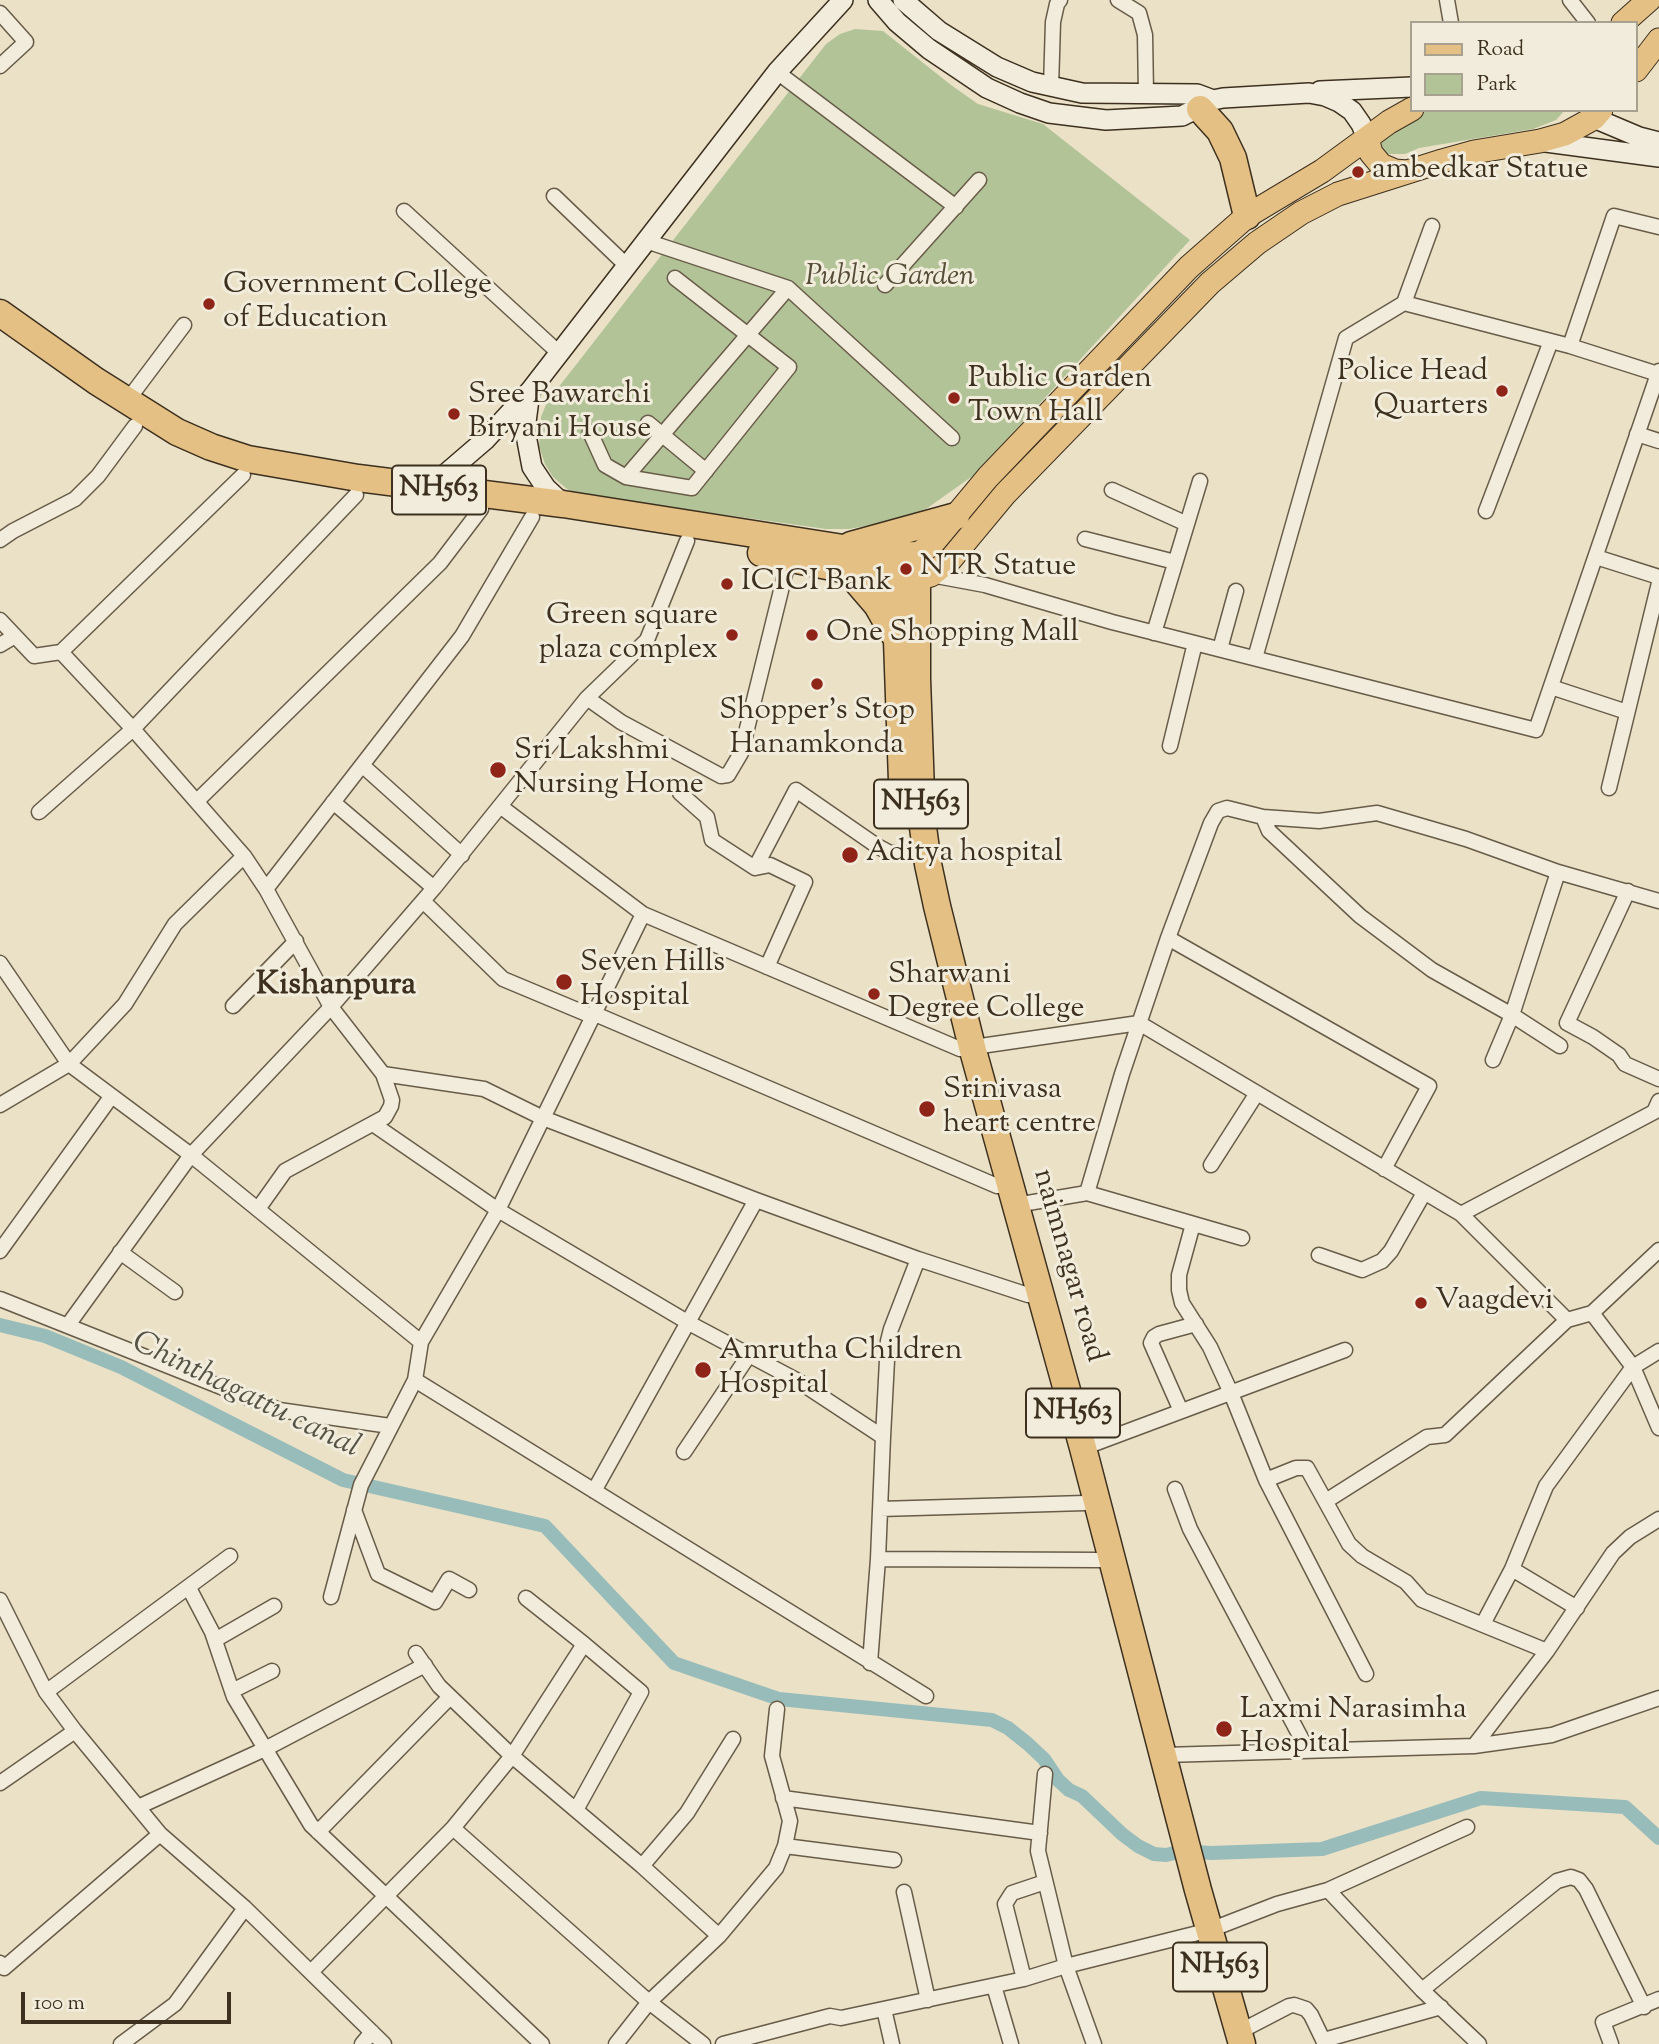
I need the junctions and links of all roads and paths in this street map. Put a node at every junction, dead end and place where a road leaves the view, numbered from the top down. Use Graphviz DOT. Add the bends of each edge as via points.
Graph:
graph roads {
  1 [pos="843,0"];
  2 [pos="878,0"];
  3 [pos="903,0"];
  4 [pos="1060,0"];
  5 [pos="1118,0"];
  6 [pos="1447,0"];
  7 [pos="1570,0"];
  8 [pos="1649,0"];
  9 [pos="0,13"];
  10 [pos="1451,21"];
  11 [pos="1586,21"];
  12 [pos="1625,21"];
  13 [pos="1659,40"];
  14 [pos="0,66"];
  15 [pos="1638,67"];
  16 [pos="777,72"];
  17 [pos="1051,87"];
  18 [pos="1410,87"];
  19 [pos="1146,93"];
  20 [pos="1309,93"];
  21 [pos="1206,104"];
  22 [pos="1410,110"];
  23 [pos="1598,114"];
  24 [pos="1367,138"];
  25 [pos="1540,141"];
  26 [pos="1659,142"];
  27 [pos="1659,157"];
  28 [pos="1410,172"];
  29 [pos="979,180"];
  30 [pos="554,196"];
  31 [pos="956,207"];
  32 [pos="404,211"];
  33 [pos="1247,216"];
  34 [pos="1432,226"];
  35 [pos="1659,227"];
  36 [pos="646,241"];
  37 [pos="627,266"];
  38 [pos="675,278"];
  39 [pos="885,285"];
  40 [pos="788,288"];
  41 [pos="1404,303"];
  42 [pos="0,313"];
  43 [pos="184,325"];
  44 [pos="0,333"];
  45 [pos="748,334"];
  46 [pos="1551,341"];
  47 [pos="1570,346"];
  48 [pos="559,353"];
  49 [pos="1658,372"];
  50 [pos="530,391"];
  51 [pos="131,414"];
  52 [pos="649,423"];
  53 [pos="590,432"];
  54 [pos="663,434"];
  55 [pos="1637,434"];
  56 [pos="952,438"];
  57 [pos="1659,441"];
  58 [pos="706,471"];
  59 [pos="243,474"];
  60 [pos="626,477"];
  61 [pos="1200,481"];
  62 [pos="428,489"];
  63 [pos="1112,490"];
  64 [pos="356,495"];
  65 [pos="563,504"];
  66 [pos="481,509"];
  67 [pos="1486,511"];
  68 [pos="532,516"];
  69 [pos="956,516"];
  70 [pos="1187,524"];
  71 [pos="1085,539"];
  72 [pos="0,540"];
  73 [pos="687,541"];
  74 [pos="1596,557"];
  75 [pos="789,558"];
  76 [pos="845,558"];
  77 [pos="1175,562"];
  78 [pos="910,569"];
  79 [pos="1659,577"];
  80 [pos="1659,583"];
  81 [pos="1236,590"];
  82 [pos="0,620"];
  83 [pos="1153,633"];
  84 [pos="15,636"];
  85 [pos="896,637"];
  86 [pos="1195,642"];
  87 [pos="0,645"];
  88 [pos="1220,649"];
  89 [pos="61,652"];
  90 [pos="1255,659"];
  91 [pos="1551,687"];
  92 [pos="587,698"];
  93 [pos="1627,712"];
  94 [pos="133,729"];
  95 [pos="1170,746"];
  96 [pos="362,765"];
  97 [pos="1609,788"];
  98 [pos="680,793"];
  99 [pos="197,801"];
  100 [pos="333,802"];
  101 [pos="500,806"];
  102 [pos="39,813"];
  103 [pos="1263,817"];
  104 [pos="909,853"];
  105 [pos="462,855"];
  106 [pos="244,856"];
  107 [pos="755,868"];
  108 [pos="1558,872"];
  109 [pos="434,888"];
  110 [pos="266,889"];
  111 [pos="1628,891"];
  112 [pos="423,901"];
  113 [pos="1659,901"];
  114 [pos="643,914"];
  115 [pos="1168,937"];
  116 [pos="296,941"];
  117 [pos="0,963"];
  118 [pos="767,967"];
  119 [pos="233,1006"];
  120 [pos="331,1007"];
  121 [pos="595,1015"];
  122 [pos="1512,1015"];
  123 [pos="1139,1023"];
  124 [pos="1560,1046"];
  125 [pos="966,1048"];
  126 [pos="1493,1060"];
  127 [pos="69,1064"];
  128 [pos="383,1074"];
  129 [pos="1659,1079"];
  130 [pos="1257,1093"];
  131 [pos="111,1097"];
  132 [pos="1659,1101"];
  133 [pos="0,1105"];
  134 [pos="543,1118"];
  135 [pos="373,1124"];
  136 [pos="191,1155"];
  137 [pos="1211,1165"];
  138 [pos="1384,1169"];
  139 [pos="997,1186"];
  140 [pos="1087,1193"];
  141 [pos="1424,1193"];
  142 [pos="757,1200"];
  143 [pos="1016,1205"];
  144 [pos="258,1209"];
  145 [pos="498,1210"];
  146 [pos="1461,1214"];
  147 [pos="1193,1224"];
  148 [pos="1242,1238"];
  149 [pos="1659,1250"];
  150 [pos="0,1251"];
  151 [pos="120,1252"];
  152 [pos="1319,1255"];
  153 [pos="918,1259"];
  154 [pos="175,1292"];
  155 [pos="1028,1295"];
  156 [pos="0,1298"];
  157 [pos="1592,1314"];
  158 [pos="1567,1320"];
  159 [pos="689,1323"];
  160 [pos="1196,1324"];
  161 [pos="68,1325"];
  162 [pos="421,1342"];
  163 [pos="1345,1350"];
  164 [pos="1659,1351"];
  165 [pos="749,1355"];
  166 [pos="1633,1367"];
  167 [pos="415,1380"];
  168 [pos="1231,1392"];
  169 [pos="1181,1411"];
  170 [pos="390,1426"];
  171 [pos="1659,1428"];
  172 [pos="883,1437"];
  173 [pos="1083,1448"];
  174 [pos="684,1452"];
  175 [pos="1266,1480"];
  176 [pos="1175,1489"];
  177 [pos="594,1491"];
  178 [pos="1326,1501"];
  179 [pos="1085,1503"];
  180 [pos="880,1509"];
  181 [pos="354,1510"];
  182 [pos="1658,1522"];
  183 [pos="230,1556"];
  184 [pos="877,1559"];
  185 [pos="1100,1560"];
  186 [pos="1512,1569"];
  187 [pos="189,1588"];
  188 [pos="468,1591"];
  189 [pos="331,1597"];
  190 [pos="526,1598"];
  191 [pos="0,1600"];
  192 [pos="274,1606"];
  193 [pos="1577,1608"];
  194 [pos="1483,1624"];
  195 [pos="215,1640"];
  196 [pos="584,1644"];
  197 [pos="1547,1651"];
  198 [pos="870,1663"];
  199 [pos="272,1671"];
  200 [pos="1366,1674"];
  201 [pos="46,1692"];
  202 [pos="232,1692"];
  203 [pos="926,1696"];
  204 [pos="450,1697"];
  205 [pos="1659,1698"];
  206 [pos="777,1709"];
  207 [pos="75,1731"];
  208 [pos="733,1739"];
  209 [pos="1474,1746"];
  210 [pos="265,1749"];
  211 [pos="1308,1751"];
  212 [pos="1164,1755"];
  213 [pos="512,1756"];
  214 [pos="1045,1774"];
  215 [pos="1166,1782"];
  216 [pos="0,1783"];
  217 [pos="783,1798"];
  218 [pos="138,1807"];
  219 [pos="576,1810"];
  220 [pos="1467,1827"];
  221 [pos="453,1828"];
  222 [pos="318,1832"];
  223 [pos="1040,1833"];
  224 [pos="160,1834"];
  225 [pos="785,1846"];
  226 [pos="894,1860"];
  227 [pos="642,1866"];
  228 [pos="1045,1882"];
  229 [pos="1328,1890"];
  230 [pos="904,1892"];
  231 [pos="386,1896"];
  232 [pos="245,1908"];
  233 [pos="1205,1930"];
  234 [pos="719,1936"];
  235 [pos="0,1963"];
  236 [pos="1066,1966"];
  237 [pos="311,1972"];
  238 [pos="1024,1979"];
  239 [pos="994,1986"];
  240 [pos="1422,1990"];
  241 [pos="1659,1999"];
  242 [pos="928,2000"];
  243 [pos="649,2002"];
  244 [pos="1441,2007"];
  245 [pos="1644,2007"];
  246 [pos="884,2009"];
  247 [pos="372,2032"];
  248 [pos="1236,2040"];
  249 [pos="1325,2042"];
  250 [pos="121,2044"];
  251 [pos="362,2044"];
  252 [pos="384,2044"];
  253 [pos="542,2044"];
  254 [pos="616,2044"];
  255 [pos="703,2044"];
  256 [pos="723,2044"];
  257 [pos="892,2044"];
  258 [pos="1011,2044"];
  259 [pos="1094,2044"];
  260 [pos="1479,2044"];
  261 [pos="1611,2044"];
  1 -- 16 [label="street"];
  2 -- 21 [label="street" via="929,49 987,88 1049,113 1106,120 1182,116"];
  3 -- 17 [label="street" via="939,31 997,67"];
  4 -- 17 [label="street" via="1053,22"];
  5 -- 19 [label="street" via="1139,13 1145,35"];
  6 -- 10 [label="street"];
  7 -- 11 [label="street"];
  8 -- 12 [label="main road"];
  9 -- 14 [label="street" via="26,42"];
  13 -- 15 [label="main road"];
  16 -- 31 [label="street"];
  16 -- 36 [label="street"];
  17 -- 19 [label="street" via="1082,93"];
  18 -- 20 [label="street"];
  19 -- 21 [label="street" via="1197,94"];
  20 -- 21 [label="street" via="1241,96"];
  20 -- 24 [label="street" via="1352,111"];
  21 -- 33 [label="highway" via="1233,158"];
  22 -- 24 [label="main road"];
  23 -- 25 [label="main road" via="1565,134"];
  23 -- 26 [label="street" via="1639,137"];
  24 -- 28 [label="main road" via="1381,165 1395,172"];
  24 -- 33 [label="main road"];
  25 -- 27 [label="street"];
  25 -- 28 [label="main road" via="1474,152"];
  28 -- 78 [label="main road" via="1338,194 1257,243 1210,283 1005,494 951,559"];
  29 -- 31 [label="street"];
  30 -- 37 [label="street"];
  31 -- 39 [label="street"];
  32 -- 48 [label="street"];
  33 -- 69 [label="main road" via="1189,267"];
  34 -- 41 [label="street"];
  35 -- 47 [label="street" via="1614,216"];
  36 -- 37 [label="street"];
  36 -- 40 [label="street"];
  37 -- 48 [label="street"];
  38 -- 45 [label="street"];
  40 -- 45 [label="street"];
  40 -- 56 [label="street"];
  41 -- 46 [label="street"];
  41 -- 90 [label="street" via="1346,338"];
  42 -- 51 [label="highway, NH563"];
  43 -- 51 [label="street"];
  44 -- 51 [label="highway, NH563"];
  45 -- 54 [label="street"];
  45 -- 58 [label="street" via="789,367"];
  46 -- 47 [label="street"];
  46 -- 67 [label="street"];
  47 -- 49 [label="street"];
  48 -- 50 [label="street"];
  49 -- 55 [label="street"];
  50 -- 62 [label="street" via="485,440"];
  50 -- 65 [label="street" via="525,430 532,467"];
  51 -- 59 [label="highway, NH563" via="169,447"];
  51 -- 62 [label="highway, NH563" via="248,459"];
  51 -- 72 [label="street" via="98,476 75,499"];
  52 -- 54 [label="street"];
  53 -- 60 [label="street" via="605,466"];
  54 -- 58 [label="street"];
  54 -- 60 [label="street"];
  55 -- 57 [label="street"];
  55 -- 74 [label="street"];
  58 -- 60 [label="street" via="692,488"];
  59 -- 64 [label="highway, NH563"];
  59 -- 89 [label="street"];
  61 -- 70 [label="street"];
  62 -- 65 [label="highway, NH563"];
  63 -- 70 [label="street"];
  64 -- 66 [label="highway, NH563"];
  64 -- 94 [label="street"];
  65 -- 76 [label="highway, NH563"];
  66 -- 68 [label="highway, NH563"];
  66 -- 99 [label="street" via="440,563"];
  68 -- 73 [label="highway, NH563"];
  68 -- 96 [label="street" via="462,636"];
  69 -- 76 [label="highway"];
  69 -- 78 [label="main road"];
  70 -- 77 [label="street"];
  71 -- 77 [label="street"];
  73 -- 75 [label="highway, NH563"];
  73 -- 92 [label="street" via="647,640"];
  74 -- 79 [label="street"];
  74 -- 91 [label="street"];
  75 -- 76 [label="highway, NH563"];
  75 -- 92 [label="street" via="741,752 728,775 721,776 621,722"];
  76 -- 78 [label="highway, NH563"];
  76 -- 85 [label="highway"];
  77 -- 83 [label="street"];
  78 -- 83 [label="street" via="985,585"];
  78 -- 85 [label="highway, NH563"];
  78 -- 125 [label="highway, naimnagar road / NH563" via="922,820"];
  80 -- 93 [label="street"];
  81 -- 88 [label="street"];
  82 -- 84 [label="street"];
  83 -- 86 [label="street"];
  84 -- 87 [label="street"];
  84 -- 89 [label="street" via="34,656"];
  85 -- 104 [label="highway, NH563"];
  86 -- 88 [label="street"];
  86 -- 95 [label="street"];
  88 -- 90 [label="street"];
  89 -- 94 [label="street"];
  90 -- 91 [label="street" via="1536,730"];
  91 -- 93 [label="street"];
  92 -- 101 [label="street"];
  93 -- 97 [label="street"];
  94 -- 99 [label="street"];
  94 -- 102 [label="street"];
  96 -- 100 [label="street"];
  96 -- 105 [label="street"];
  98 -- 107 [label="street" via="707,817 712,840"];
  99 -- 106 [label="street"];
  100 -- 109 [label="street"];
  100 -- 110 [label="street"];
  101 -- 105 [label="street"];
  101 -- 114 [label="street"];
  103 -- 108 [label="street" via="1319,821 1377,813"];
  103 -- 115 [label="street" via="1227,808 1217,811"];
  103 -- 122 [label="street" via="1269,831 1360,916 1432,970"];
  104 -- 107 [label="street" via="890,853 877,846 796,790"];
  104 -- 125 [label="highway, NH563" via="922,911"];
  105 -- 109 [label="street"];
  106 -- 110 [label="street"];
  106 -- 127 [label="street" via="175,924 125,1004"];
  107 -- 118 [label="street" via="770,865 805,882"];
  108 -- 111 [label="street"];
  108 -- 122 [label="street"];
  109 -- 112 [label="street"];
  110 -- 116 [label="street"];
  111 -- 113 [label="street"];
  111 -- 129 [label="street" via="1567,1023 1619,1055 1625,1064"];
  112 -- 120 [label="street"];
  112 -- 121 [label="street" via="503,979"];
  114 -- 118 [label="street"];
  114 -- 121 [label="street"];
  115 -- 123 [label="street"];
  115 -- 138 [label="street" via="1429,1086"];
  116 -- 119 [label="street"];
  116 -- 120 [label="street"];
  117 -- 127 [label="street"];
  118 -- 125 [label="street"];
  120 -- 128 [label="street"];
  120 -- 136 [label="street"];
  121 -- 134 [label="street"];
  121 -- 139 [label="street"];
  122 -- 124 [label="street"];
  122 -- 126 [label="street"];
  123 -- 125 [label="street"];
  123 -- 130 [label="street"];
  123 -- 140 [label="street"];
  125 -- 139 [label="highway, NH563"];
  125 -- 143 [label="highway, naimnagar road / NH563"];
  127 -- 131 [label="street"];
  127 -- 133 [label="street"];
  128 -- 134 [label="street" via="484,1089"];
  128 -- 135 [label="street" via="391,1106"];
  130 -- 137 [label="street"];
  130 -- 138 [label="street"];
  131 -- 136 [label="street"];
  131 -- 150 [label="street"];
  132 -- 146 [label="street" via="1654,1112"];
  134 -- 142 [label="street"];
  134 -- 145 [label="street"];
  135 -- 144 [label="street" via="285,1171"];
  135 -- 145 [label="street"];
  136 -- 144 [label="street"];
  136 -- 151 [label="street"];
  138 -- 141 [label="street"];
  139 -- 155 [label="highway, NH563"];
  140 -- 143 [label="street"];
  140 -- 147 [label="street"];
  141 -- 146 [label="street"];
  141 -- 152 [label="street" via="1382,1261 1362,1270"];
  142 -- 153 [label="street"];
  142 -- 159 [label="street"];
  143 -- 173 [label="highway, naimnagar road / NH563"];
  144 -- 162 [label="street"];
  145 -- 159 [label="street"];
  145 -- 162 [label="street"];
  146 -- 158 [label="street"];
  147 -- 148 [label="street"];
  147 -- 160 [label="street" via="1179,1290"];
  149 -- 157 [label="street"];
  151 -- 154 [label="street"];
  151 -- 161 [label="street"];
  153 -- 155 [label="street"];
  153 -- 172 [label="street" via="888,1341"];
  155 -- 179 [label="highway, NH563"];
  156 -- 161 [label="street"];
  157 -- 158 [label="street"];
  157 -- 166 [label="street"];
  158 -- 178 [label="street" via="1445,1435 1427,1437"];
  159 -- 165 [label="street"];
  159 -- 177 [label="street"];
  160 -- 168 [label="street"];
  160 -- 169 [label="street" via="1158,1334 1151,1343"];
  161 -- 170 [label="street" via="279,1410"];
  162 -- 167 [label="street"];
  163 -- 168 [label="street"];
  164 -- 166 [label="street"];
  165 -- 172 [label="street"];
  165 -- 174 [label="street"];
  166 -- 171 [label="street"];
  166 -- 186 [label="street" via="1546,1486"];
  167 -- 170 [label="street"];
  167 -- 177 [label="street"];
  168 -- 169 [label="street"];
  168 -- 175 [label="street"];
  169 -- 173 [label="street"];
  170 -- 181 [label="street"];
  172 -- 180 [label="street"];
  173 -- 212 [label="highway, naimnagar road / NH563"];
  175 -- 178 [label="street" via="1307,1468"];
  175 -- 200 [label="street"];
  176 -- 211 [label="street" via="1190,1529"];
  177 -- 198 [label="street"];
  178 -- 194 [label="street" via="1349,1544 1362,1556 1405,1582 1422,1600"];
  179 -- 180 [label="street"];
  179 -- 185 [label="highway, NH563"];
  180 -- 184 [label="street"];
  181 -- 188 [label="street" via="378,1574 435,1602 449,1579"];
  181 -- 189 [label="street"];
  182 -- 193 [label="street" via="1620,1544"];
  183 -- 187 [label="street"];
  184 -- 185 [label="street"];
  184 -- 198 [label="street"];
  185 -- 215 [label="highway, NH563"];
  186 -- 193 [label="street"];
  186 -- 194 [label="street"];
  187 -- 195 [label="street"];
  187 -- 201 [label="street"];
  190 -- 196 [label="street"];
  191 -- 201 [label="street"];
  192 -- 195 [label="street"];
  193 -- 197 [label="street"];
  194 -- 197 [label="street"];
  195 -- 202 [label="street"];
  196 -- 213 [label="street"];
  196 -- 219 [label="street" via="641,1692"];
  197 -- 209 [label="street"];
  198 -- 203 [label="street"];
  199 -- 202 [label="street"];
  201 -- 207 [label="street"];
  202 -- 210 [label="street"];
  204 -- 210 [label="street" via="421,1659"];
  204 -- 213 [label="street"];
  204 -- 222 [label="street"];
  205 -- 209 [label="street" via="1552,1735"];
  206 -- 217 [label="street" via="772,1756"];
  207 -- 216 [label="street"];
  207 -- 218 [label="street"];
  208 -- 227 [label="street" via="687,1813"];
  209 -- 211 [label="street"];
  210 -- 218 [label="street"];
  210 -- 222 [label="street"];
  211 -- 212 [label="street"];
  212 -- 215 [label="highway, naimnagar road / NH563"];
  213 -- 219 [label="street"];
  213 -- 221 [label="street"];
  214 -- 223 [label="street"];
  215 -- 233 [label="highway, NH563"];
  217 -- 223 [label="street"];
  217 -- 225 [label="street" via="790,1821"];
  218 -- 224 [label="street"];
  219 -- 227 [label="street"];
  220 -- 229 [label="street"];
  221 -- 231 [label="street"];
  221 -- 243 [label="street"];
  222 -- 231 [label="street"];
  223 -- 228 [label="street" via="1038,1851"];
  224 -- 232 [label="street"];
  224 -- 235 [label="street" via="4,1968"];
  225 -- 226 [label="street"];
  225 -- 234 [label="street" via="776,1868"];
  227 -- 234 [label="street"];
  228 -- 236 [label="street"];
  228 -- 238 [label="street" via="1012,1893 1005,1903"];
  229 -- 233 [label="street"];
  229 -- 240 [label="street"];
  230 -- 242 [label="street"];
  231 -- 237 [label="street"];
  231 -- 253 [label="street"];
  232 -- 237 [label="street"];
  232 -- 250 [label="street" via="175,2004"];
  233 -- 236 [label="street"];
  233 -- 248 [label="highway, NH563"];
  234 -- 243 [label="street"];
  236 -- 238 [label="street"];
  236 -- 259 [label="street"];
  237 -- 247 [label="street"];
  238 -- 239 [label="street"];
  239 -- 242 [label="street"];
  239 -- 258 [label="street"];
  240 -- 244 [label="street"];
  240 -- 245 [label="street" via="1557,1881 1571,1877 1586,1889"];
  241 -- 245 [label="street"];
  242 -- 246 [label="street"];
  243 -- 254 [label="street"];
  243 -- 255 [label="street"];
  244 -- 249 [label="street"];
  244 -- 260 [label="street"];
  245 -- 261 [label="street" via="1603,2022"];
  246 -- 256 [label="street" via="830,2016"];
  246 -- 257 [label="street"];
  247 -- 251 [label="street"];
  247 -- 252 [label="street"];
  248 -- 249 [label="street" via="1294,2005 1306,2009"];
}
